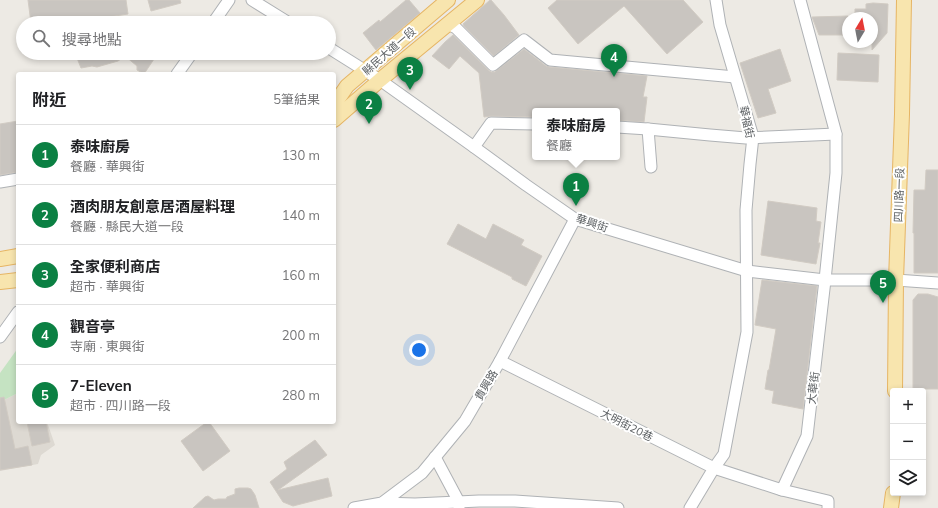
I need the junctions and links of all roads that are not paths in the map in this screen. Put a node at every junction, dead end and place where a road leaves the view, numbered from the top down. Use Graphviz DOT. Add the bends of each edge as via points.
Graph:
graph roads {
  1 [pos="229,0"];
  2 [pos="252,0"];
  3 [pos="448,0"];
  4 [pos="477,0"];
  5 [pos="716,0"];
  6 [pos="800,0"];
  7 [pos="904,0"];
  8 [pos="218,16"];
  9 [pos="278,16"];
  10 [pos="448,24"];
  11 [pos="336,52"];
  12 [pos="187,60"];
  13 [pos="178,72"];
  14 [pos="372,75"];
  15 [pos="735,77"];
  16 [pos="336,102"];
  17 [pos="336,118"];
  18 [pos="532,124"];
  19 [pos="620,127"];
  20 [pos="648,129"];
  21 [pos="836,134"];
  22 [pos="753,137"];
  23 [pos="474,147"];
  24 [pos="651,167"];
  25 [pos="16,179"];
  26 [pos="0,182"];
  27 [pos="576,219"];
  28 [pos="16,256"];
  29 [pos="0,258"];
  30 [pos="746,271"];
  31 [pos="16,280"];
  32 [pos="825,280"];
  33 [pos="896,280"];
  34 [pos="0,282"];
  35 [pos="938,282"];
  36 [pos="16,315"];
  37 [pos="0,337"];
  38 [pos="500,362"];
  39 [pos="895,388"];
  40 [pos="436,457"];
  41 [pos="714,468"];
  42 [pos="782,490"];
  43 [pos="893,496"];
  44 [pos="382,503"];
  45 [pos="459,505"];
  46 [pos="354,508"];
  47 [pos="618,508"];
  48 [pos="690,508"];
  49 [pos="828,508"];
  50 [pos="891,508"];
  1 -- 8 [label="street"];
  2 -- 9 [label="street"];
  3 -- 14 [label="main road, 縣民大道一段"];
  4 -- 10 [label="main road, 縣民大道一段"];
  5 -- 15 [label="street, 華福街" via="720,25"];
  6 -- 21 [label="street, 大華街"];
  7 -- 33 [label="main road, 四川路一段"];
  10 -- 14 [label="main road, 縣民大道一段"];
  10 -- 15 [label="street" via="456,28 493,65 524,40 550,60"];
  11 -- 14 [label="street, 華興街"];
  12 -- 13 [label="street"];
  14 -- 16 [label="main road, 縣民大道一段" via="347,86"];
  14 -- 17 [label="main road, 縣民大道一段"];
  14 -- 23 [label="street, 華興街"];
  15 -- 22 [label="street, 華福街"];
  18 -- 23 [label="street" via="491,123"];
  19 -- 20 [label="street"];
  20 -- 22 [label="street" via="710,136"];
  20 -- 24 [label="street"];
  21 -- 22 [label="street"];
  21 -- 32 [label="street, 大華街" via="836,173"];
  22 -- 30 [label="street, 華福街" via="746,210"];
  23 -- 27 [label="street, 華興街"];
  25 -- 26 [label="street"];
  27 -- 30 [label="street, 華興街"];
  27 -- 38 [label="street, 貴興路"];
  28 -- 29 [label="main road"];
  30 -- 32 [label="street, 華興街"];
  30 -- 41 [label="street, 華福街" via="747,332 724,454"];
  31 -- 34 [label="main road"];
  32 -- 33 [label="street"];
  32 -- 42 [label="street, 大華街" via="807,436"];
  33 -- 35 [label="street"];
  33 -- 39 [label="main road, 四川路一段"];
  36 -- 37 [label="street"];
  38 -- 40 [label="street, 貴興路" via="465,421"];
  38 -- 41 [label="street, 大明街20巷"];
  40 -- 44 [label="street, 貴興路" via="422,473"];
  40 -- 45 [label="street"];
  41 -- 42 [label="street"];
  41 -- 48 [label="street"];
  42 -- 49 [label="street" via="828,501"];
  43 -- 50 [label="main road"];
  44 -- 45 [label="street"];
  44 -- 46 [label="street, 貴興路"];
  45 -- 47 [label="street" via="515,502"];
}
